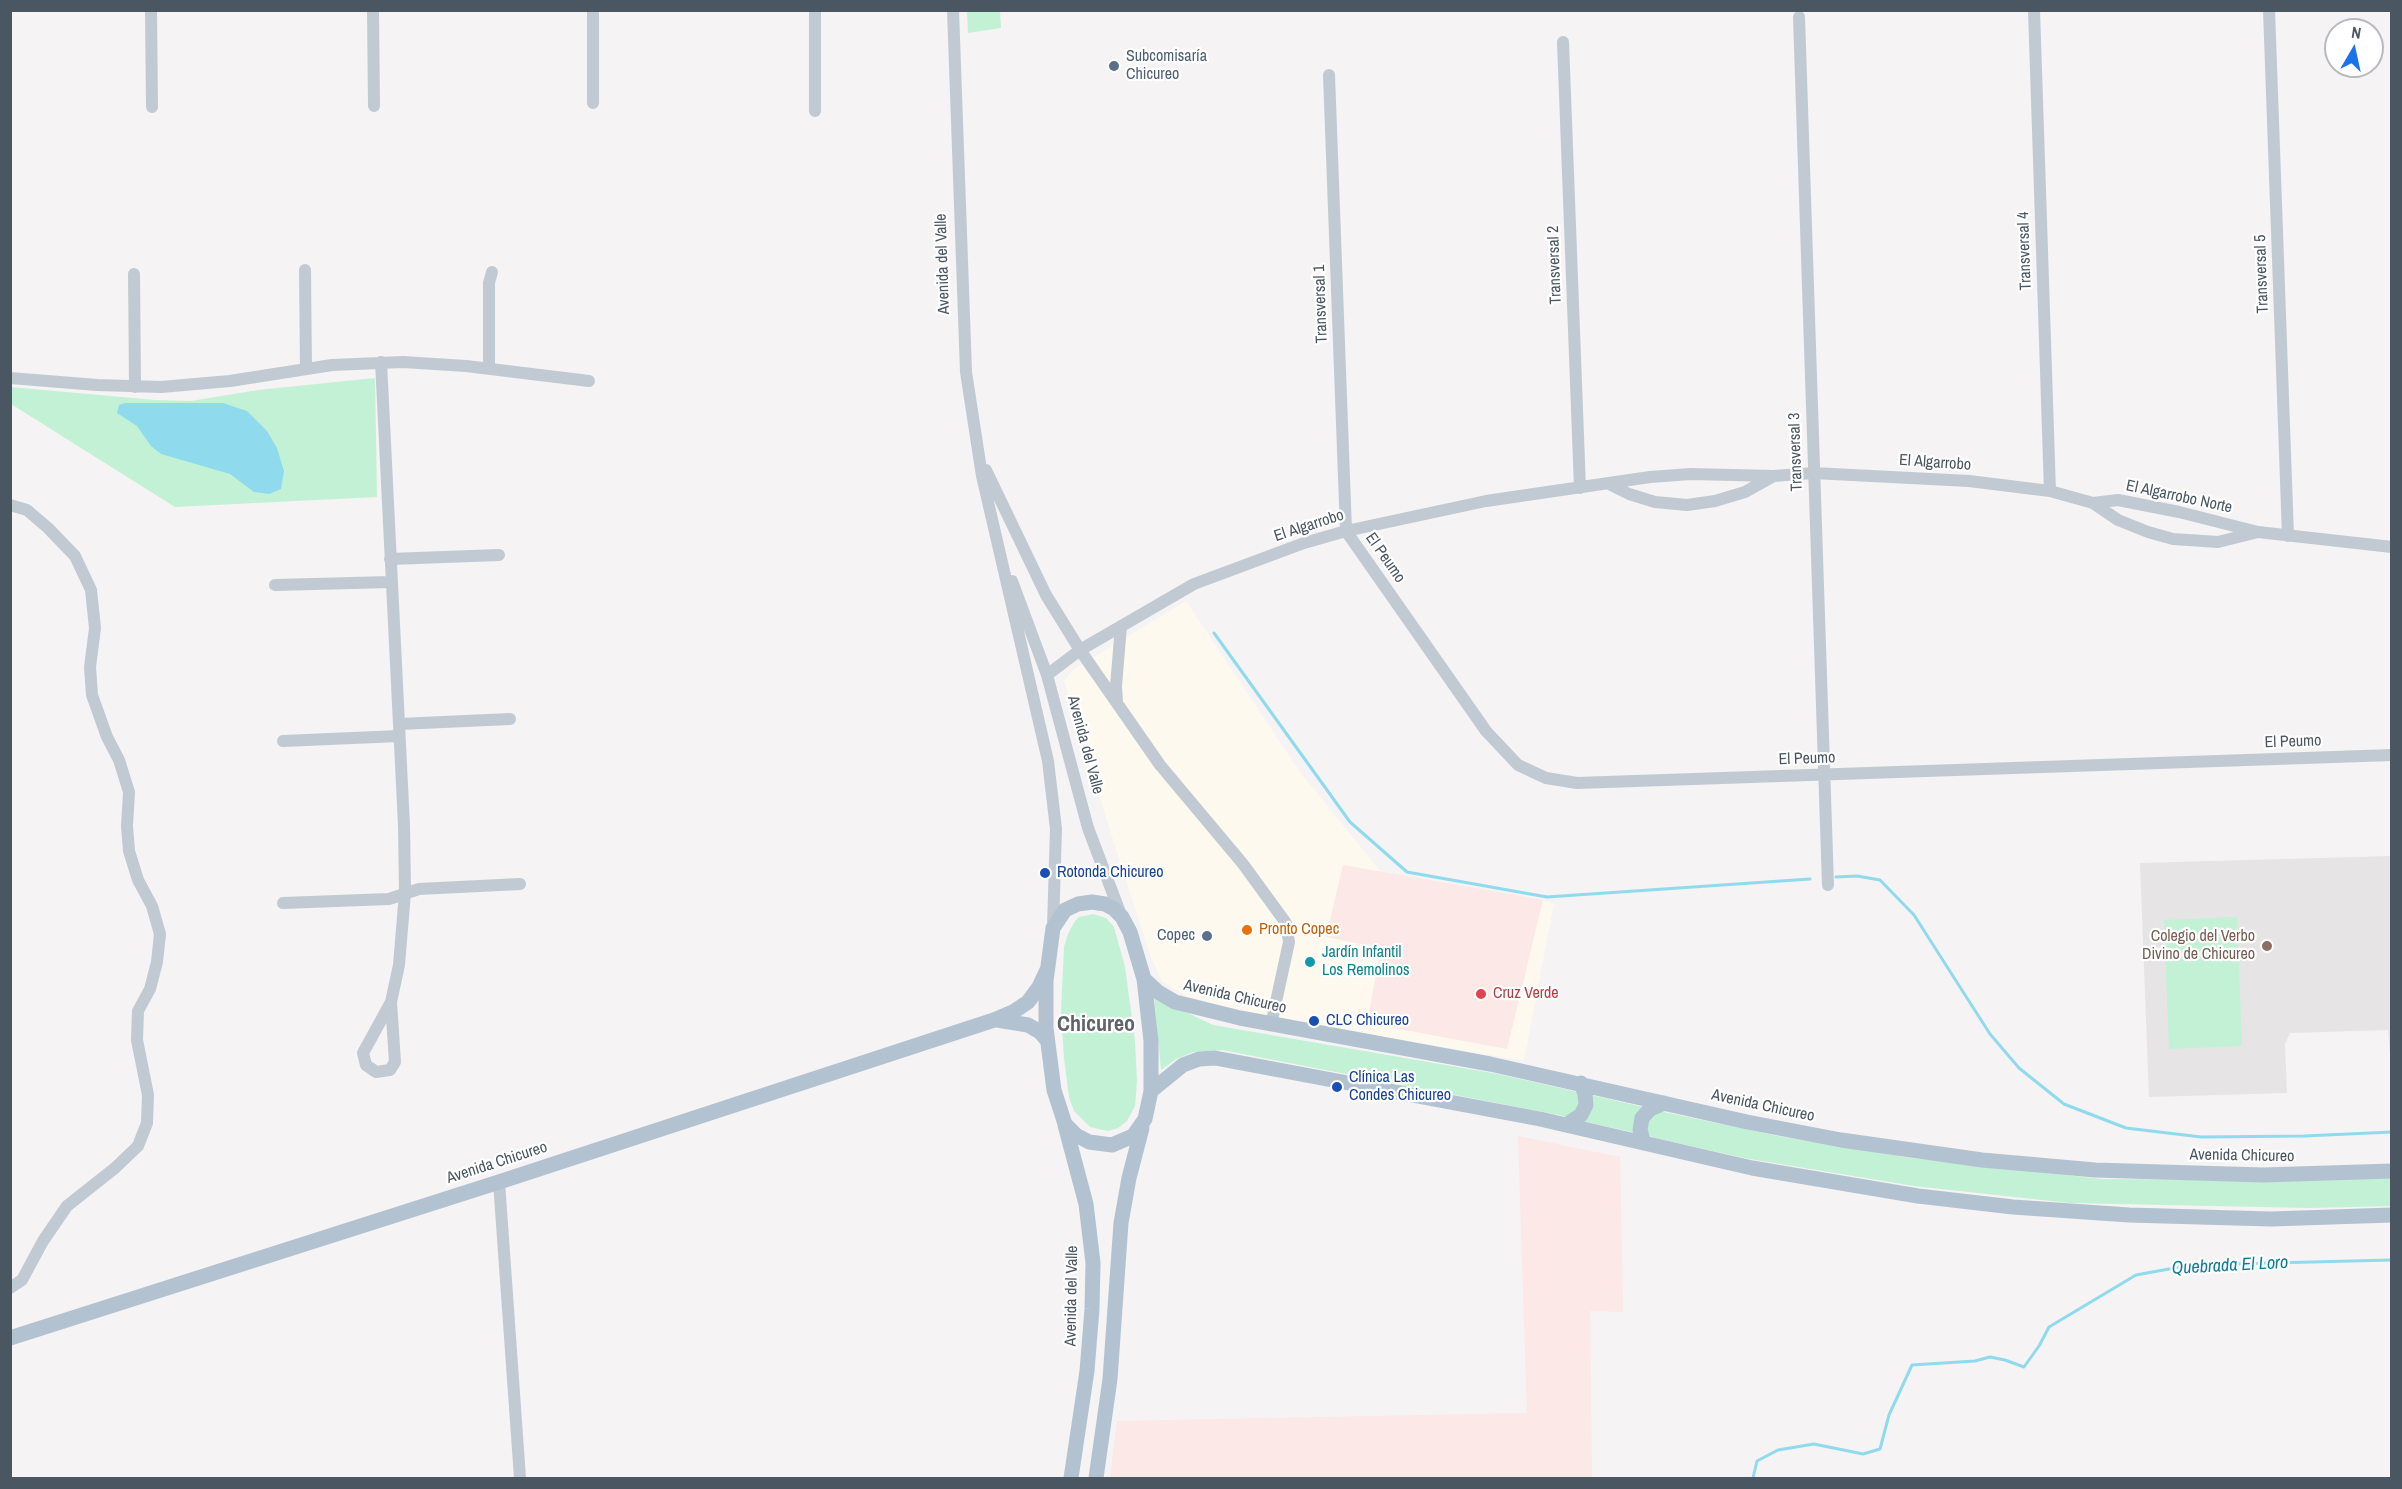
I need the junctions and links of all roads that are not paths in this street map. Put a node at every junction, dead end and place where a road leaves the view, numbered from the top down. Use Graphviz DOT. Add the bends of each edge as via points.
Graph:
graph roads {
  1 [pos="151,10"];
  2 [pos="373,10"];
  3 [pos="593,10"];
  4 [pos="815,10"];
  5 [pos="953,10"];
  6 [pos="2034,10"];
  7 [pos="2269,10"];
  8 [pos="1798,17"];
  9 [pos="1563,42"];
  10 [pos="1329,75"];
  11 [pos="593,103"];
  12 [pos="374,106"];
  13 [pos="152,107"];
  14 [pos="815,111"];
  15 [pos="305,270"];
  16 [pos="492,272"];
  17 [pos="134,274"];
  18 [pos="381,362"];
  19 [pos="306,368"];
  20 [pos="489,369"];
  21 [pos="10,378"];
  22 [pos="589,381"];
  23 [pos="135,387"];
  24 [pos="977,451"];
  25 [pos="1813,473"];
  26 [pos="1773,476"];
  27 [pos="1609,484"];
  28 [pos="1580,488"];
  29 [pos="2050,491"];
  30 [pos="2093,502"];
  31 [pos="10,505"];
  32 [pos="990,514"];
  33 [pos="1346,531"];
  34 [pos="2258,532"];
  35 [pos="2288,536"];
  36 [pos="2391,547"];
  37 [pos="499,555"];
  38 [pos="390,559"];
  39 [pos="391,582"];
  40 [pos="275,585"];
  41 [pos="1121,626"];
  42 [pos="1080,650"];
  43 [pos="1047,675"];
  44 [pos="1117,704"];
  45 [pos="510,719"];
  46 [pos="399,730"];
  47 [pos="283,741"];
  48 [pos="2391,755"];
  49 [pos="1825,775"];
  50 [pos="520,884"];
  51 [pos="1828,885"];
  52 [pos="405,893"];
  53 [pos="283,903"];
  54 [pos="1122,917"];
  55 [pos="1053,928"];
  56 [pos="1047,970"];
  57 [pos="1144,979"];
  58 [pos="391,1002"];
  59 [pos="994,1020"];
  60 [pos="1271,1025"];
  61 [pos="1047,1040"];
  62 [pos="1581,1083"];
  63 [pos="1151,1091"];
  64 [pos="1664,1103"];
  65 [pos="1062,1117"];
  66 [pos="1143,1125"];
  67 [pos="1566,1125"];
  68 [pos="1644,1143"];
  69 [pos="2391,1171"];
  70 [pos="499,1182"];
  71 [pos="2391,1215"];
  72 [pos="10,1288"];
  73 [pos="10,1338"];
  74 [pos="520,1479"];
  75 [pos="1071,1479"];
  76 [pos="1096,1479"];
  1 -- 13 [label="street"];
  2 -- 12 [label="street"];
  3 -- 11 [label="street"];
  4 -- 14 [label="street"];
  5 -- 24 [label="street, Avenida del Valle" via="963,332"];
  6 -- 29 [label="street, Transversal 4"];
  7 -- 35 [label="street, Transversal 5"];
  8 -- 25 [label="street, Transversal 3"];
  9 -- 28 [label="street, Transversal 2"];
  10 -- 33 [label="street, Transversal 1"];
  15 -- 19 [label="street"];
  16 -- 20 [label="street"];
  17 -- 23 [label="street"];
  18 -- 19 [label="street"];
  18 -- 20 [label="street"];
  18 -- 38 [label="street"];
  19 -- 23 [label="street" via="208,384"];
  20 -- 22 [label="street"];
  21 -- 23 [label="street"];
  24 -- 32 [label="street, Avenida del Valle"];
  24 -- 42 [label="street" via="1046,595"];
  25 -- 26 [label="street, El Algarrobo"];
  25 -- 29 [label="street, El Algarrobo" via="1923,478"];
  25 -- 49 [label="street, Transversal 3"];
  26 -- 27 [label="street" via="1691,474"];
  26 -- 27 [label="street" via="1745,492 1687,505 1654,502"];
  27 -- 28 [label="street, El Algarrobo"];
  28 -- 33 [label="street, El Algarrobo" via="1477,503"];
  29 -- 30 [label="street, El Algarrobo"];
  30 -- 34 [label="street, El Algarrobo Norte" via="2139,503"];
  30 -- 34 [label="street" via="2118,519 2174,539 2218,542"];
  31 -- 72 [label="street" via="27,510 75,556 91,590 95,628 90,668 92,695 129,792 129,851 160,934 158,962 138,1011 137,1040 148,1095 147,1123 138,1146 67,1206 22,1280"];
  32 -- 43 [label="street, Avenida del Valle"];
  32 -- 55 [label="street, Avenida del Valle" via="1048,760 1056,829"];
  33 -- 41 [label="street, El Algarrobo" via="1194,584"];
  33 -- 49 [label="street, El Peumo" via="1491,736 1527,771 1577,783"];
  34 -- 35 [label="street"];
  35 -- 36 [label="street"];
  37 -- 38 [label="street"];
  38 -- 39 [label="street"];
  39 -- 40 [label="street"];
  39 -- 46 [label="street"];
  41 -- 42 [label="street, El Algarrobo"];
  41 -- 44 [label="street"];
  42 -- 43 [label="street, El Algarrobo"];
  42 -- 44 [label="street"];
  43 -- 54 [label="street, Avenida del Valle" via="1089,828"];
  44 -- 60 [label="street" via="1160,765 1286,922 1289,942"];
  45 -- 46 [label="street"];
  46 -- 47 [label="street"];
  46 -- 52 [label="street"];
  48 -- 49 [label="street, El Peumo"];
  49 -- 51 [label="street, Transversal 3"];
  50 -- 52 [label="street"];
  52 -- 53 [label="street" via="389,899"];
  52 -- 58 [label="street" via="401,954"];
  54 -- 55 [label="main road" via="1106,904 1085,902 1065,910"];
  54 -- 57 [label="main road" via="1136,947"];
  55 -- 56 [label="main road, Avenida del Valle"];
  56 -- 59 [label="main road, Avenida Chicureo" via="1028,1002"];
  56 -- 61 [label="main road, Avenida del Valle"];
  57 -- 60 [label="main road, Avenida Chicureo" via="1166,998 1180,1004"];
  57 -- 63 [label="main road" via="1151,1041"];
  58 -- 58 [label="street" via="363,1053 366,1065 375,1072 390,1070 395,1062"];
  59 -- 61 [label="main road, Avenida Chicureo" via="1028,1025"];
  59 -- 70 [label="main road, Avenida Chicureo"];
  60 -- 62 [label="main road, Avenida Chicureo"];
  61 -- 65 [label="main road, Avenida del Valle"];
  62 -- 64 [label="main road, Avenida Chicureo"];
  62 -- 67 [label="main road" via="1586,1105 1581,1115"];
  63 -- 66 [label="main road"];
  63 -- 67 [label="main road" via="1184,1065 1215,1058"];
  64 -- 68 [label="main road" via="1642,1118"];
  64 -- 69 [label="main road, Avenida Chicureo" via="1811,1135 1993,1161 2176,1173 2309,1175"];
  65 -- 66 [label="main road" via="1082,1139 1104,1145 1128,1140"];
  65 -- 75 [label="main road, Avenida del Valle" via="1086,1204 1093,1263 1087,1371"];
  66 -- 76 [label="main road" via="1121,1223 1110,1379"];
  67 -- 68 [label="main road"];
  68 -- 71 [label="main road" via="1831,1182 2013,1208 2178,1217 2292,1219"];
  70 -- 73 [label="main road, Avenida Chicureo"];
  70 -- 74 [label="street"];
}
